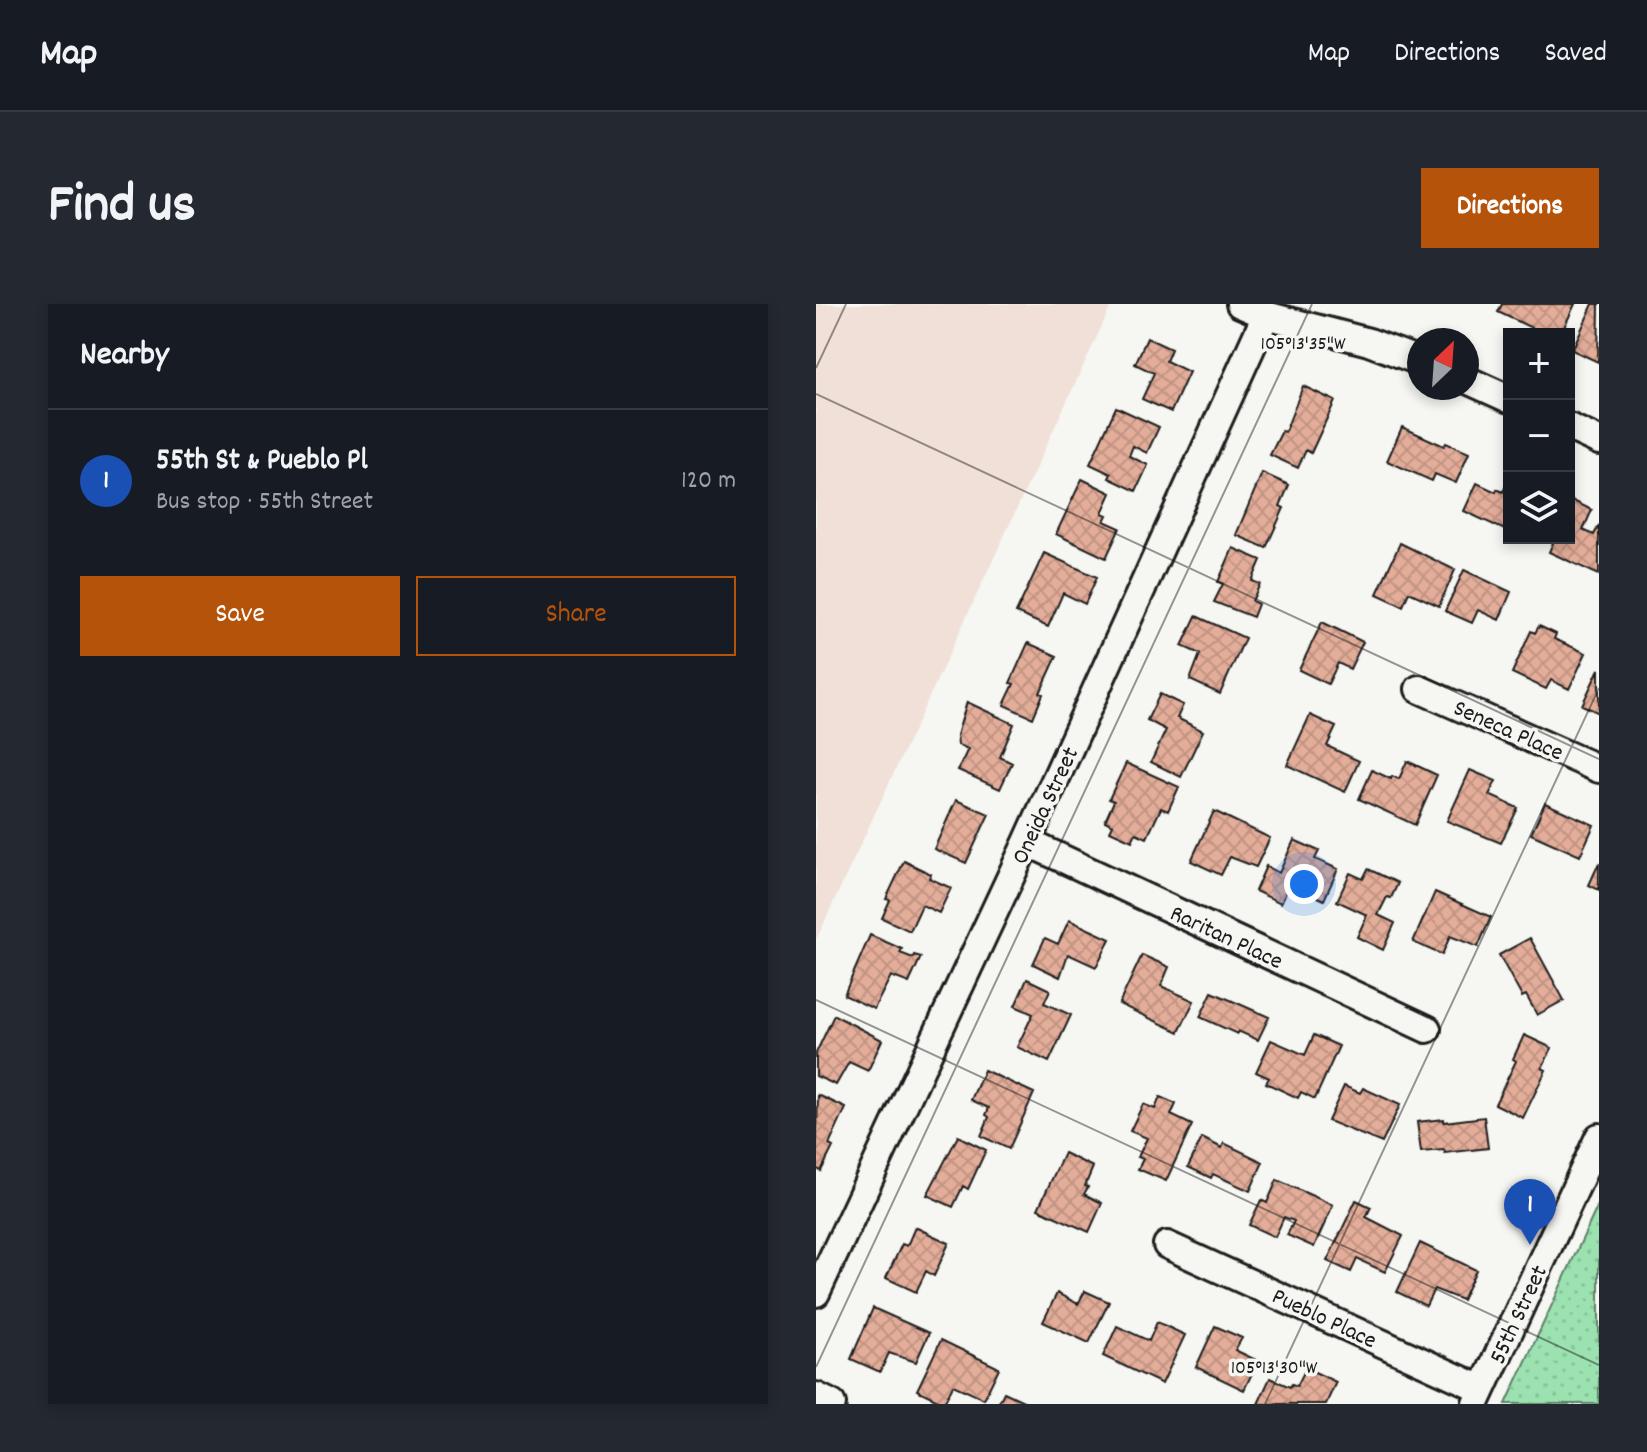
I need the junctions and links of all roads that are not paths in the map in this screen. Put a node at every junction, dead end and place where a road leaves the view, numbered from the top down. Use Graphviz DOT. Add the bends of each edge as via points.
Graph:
graph roads {
  1 [pos="1240,304"];
  2 [pos="1266,315"];
  3 [pos="1407,356"];
  4 [pos="1479,385"];
  5 [pos="1503,396"];
  6 [pos="1575,430"];
  7 [pos="1599,441"];
  8 [pos="1419,689"];
  9 [pos="1599,769"];
  10 [pos="1027,842"];
  11 [pos="1427,1029"];
  12 [pos="1599,1137"];
  13 [pos="1167,1245"];
  14 [pos="816,1293"];
  15 [pos="816,1396"];
  16 [pos="1479,1397"];
  17 [pos="832,1404"];
  1 -- 2 [label="street"];
  2 -- 3 [label="street"];
  2 -- 10 [label="street, Oneida Street"];
  4 -- 5 [label="street"];
  6 -- 7 [label="street"];
  8 -- 9 [label="street, Seneca Place"];
  10 -- 11 [label="street, Raritan Place"];
  10 -- 14 [label="street, Oneida Street"];
  12 -- 16 [label="street, 55th Street"];
  13 -- 16 [label="street, Pueblo Place"];
  15 -- 17 [label="street"];
}
